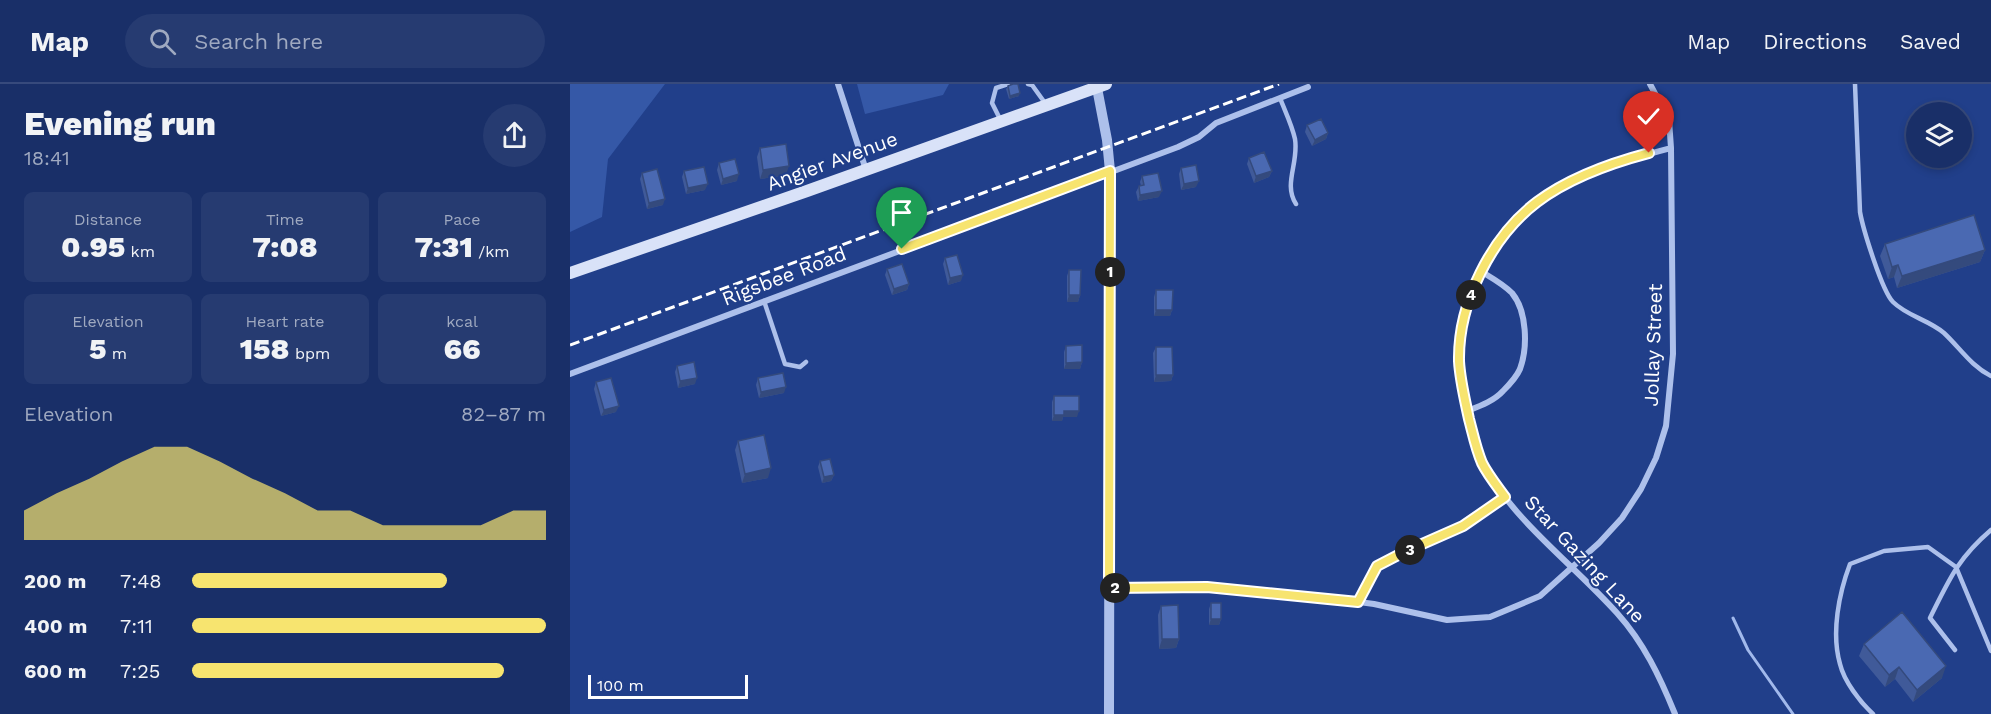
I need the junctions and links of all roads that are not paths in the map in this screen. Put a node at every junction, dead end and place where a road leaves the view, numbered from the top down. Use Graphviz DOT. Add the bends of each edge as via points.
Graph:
graph roads {
  1 [pos="838,84"];
  2 [pos="1008,84"];
  3 [pos="1028,84"];
  4 [pos="1650,84"];
  5 [pos="1855,84"];
  6 [pos="1101,86"];
  7 [pos="1308,87"];
  8 [pos="1280,98"];
  9 [pos="1047,105"];
  10 [pos="1000,121"];
  11 [pos="1671,147"];
  12 [pos="866,170"];
  13 [pos="1110,171"];
  14 [pos="1296,204"];
  15 [pos="1482,272"];
  16 [pos="570,273"];
  17 [pos="764,301"];
  18 [pos="806,362"];
  19 [pos="570,374"];
  20 [pos="1991,376"];
  21 [pos="1467,411"];
  22 [pos="1505,497"];
  23 [pos="1991,531"];
  24 [pos="1573,566"];
  25 [pos="1956,567"];
  26 [pos="1109,588"];
  27 [pos="1358,602"];
  28 [pos="1954,650"];
  29 [pos="1991,651"];
  30 [pos="1109,714"];
  31 [pos="1676,714"];
  32 [pos="1873,714"];
  1 -- 12 [label="street"];
  2 -- 10 [label="lane" via="996,88 992,103"];
  3 -- 9 [label="lane"];
  4 -- 11 [label="street, Jollay Street" via="1669,120"];
  5 -- 20 [label="lane" via="1860,212 1888,296 1901,308 1932,324 1975,367"];
  6 -- 9 [label="main road, Angier Avenue"];
  6 -- 13 [label="street"];
  7 -- 8 [label="street, Rigsbee Road"];
  8 -- 13 [label="street, Rigsbee Road" via="1216,123 1178,147"];
  8 -- 14 [label="lane" via="1295,138 1290,195"];
  9 -- 10 [label="main road, Angier Avenue"];
  10 -- 12 [label="main road, Angier Avenue"];
  11 -- 15 [label="street, Star Gazing Lane" via="1611,164 1539,201 1501,239"];
  11 -- 24 [label="street, Jollay Street" via="1672,354 1666,426 1656,458 1622,518"];
  12 -- 16 [label="main road, Angier Avenue"];
  13 -- 17 [label="street, Rigsbee Road"];
  13 -- 26 [label="street"];
  15 -- 21 [label="street, Star Gazing Lane" via="1468,301 1461,331 1459,360"];
  15 -- 21 [label="street" via="1518,303 1524,328 1523,357 1519,370 1502,392"];
  17 -- 18 [label="lane" via="785,364 800,367"];
  17 -- 19 [label="street, Rigsbee Road"];
  21 -- 22 [label="street, Star Gazing Lane" via="1483,464"];
  22 -- 24 [label="street, Star Gazing Lane" via="1553,550"];
  22 -- 27 [label="street" via="1463,526 1377,566"];
  23 -- 25 [label="lane" via="1972,546"];
  24 -- 27 [label="street, Jollay Street" via="1540,596 1490,617 1447,620"];
  24 -- 31 [label="street, Star Gazing Lane" via="1636,637"];
  25 -- 28 [label="lane" via="1930,618"];
  25 -- 29 [label="lane"];
  25 -- 32 [label="lane" via="1928,547 1884,551 1850,564 1842,585 1836,626 1840,665 1859,701"];
  26 -- 27 [label="street, Jollay Street" via="1207,587"];
  26 -- 30 [label="street"];
}
